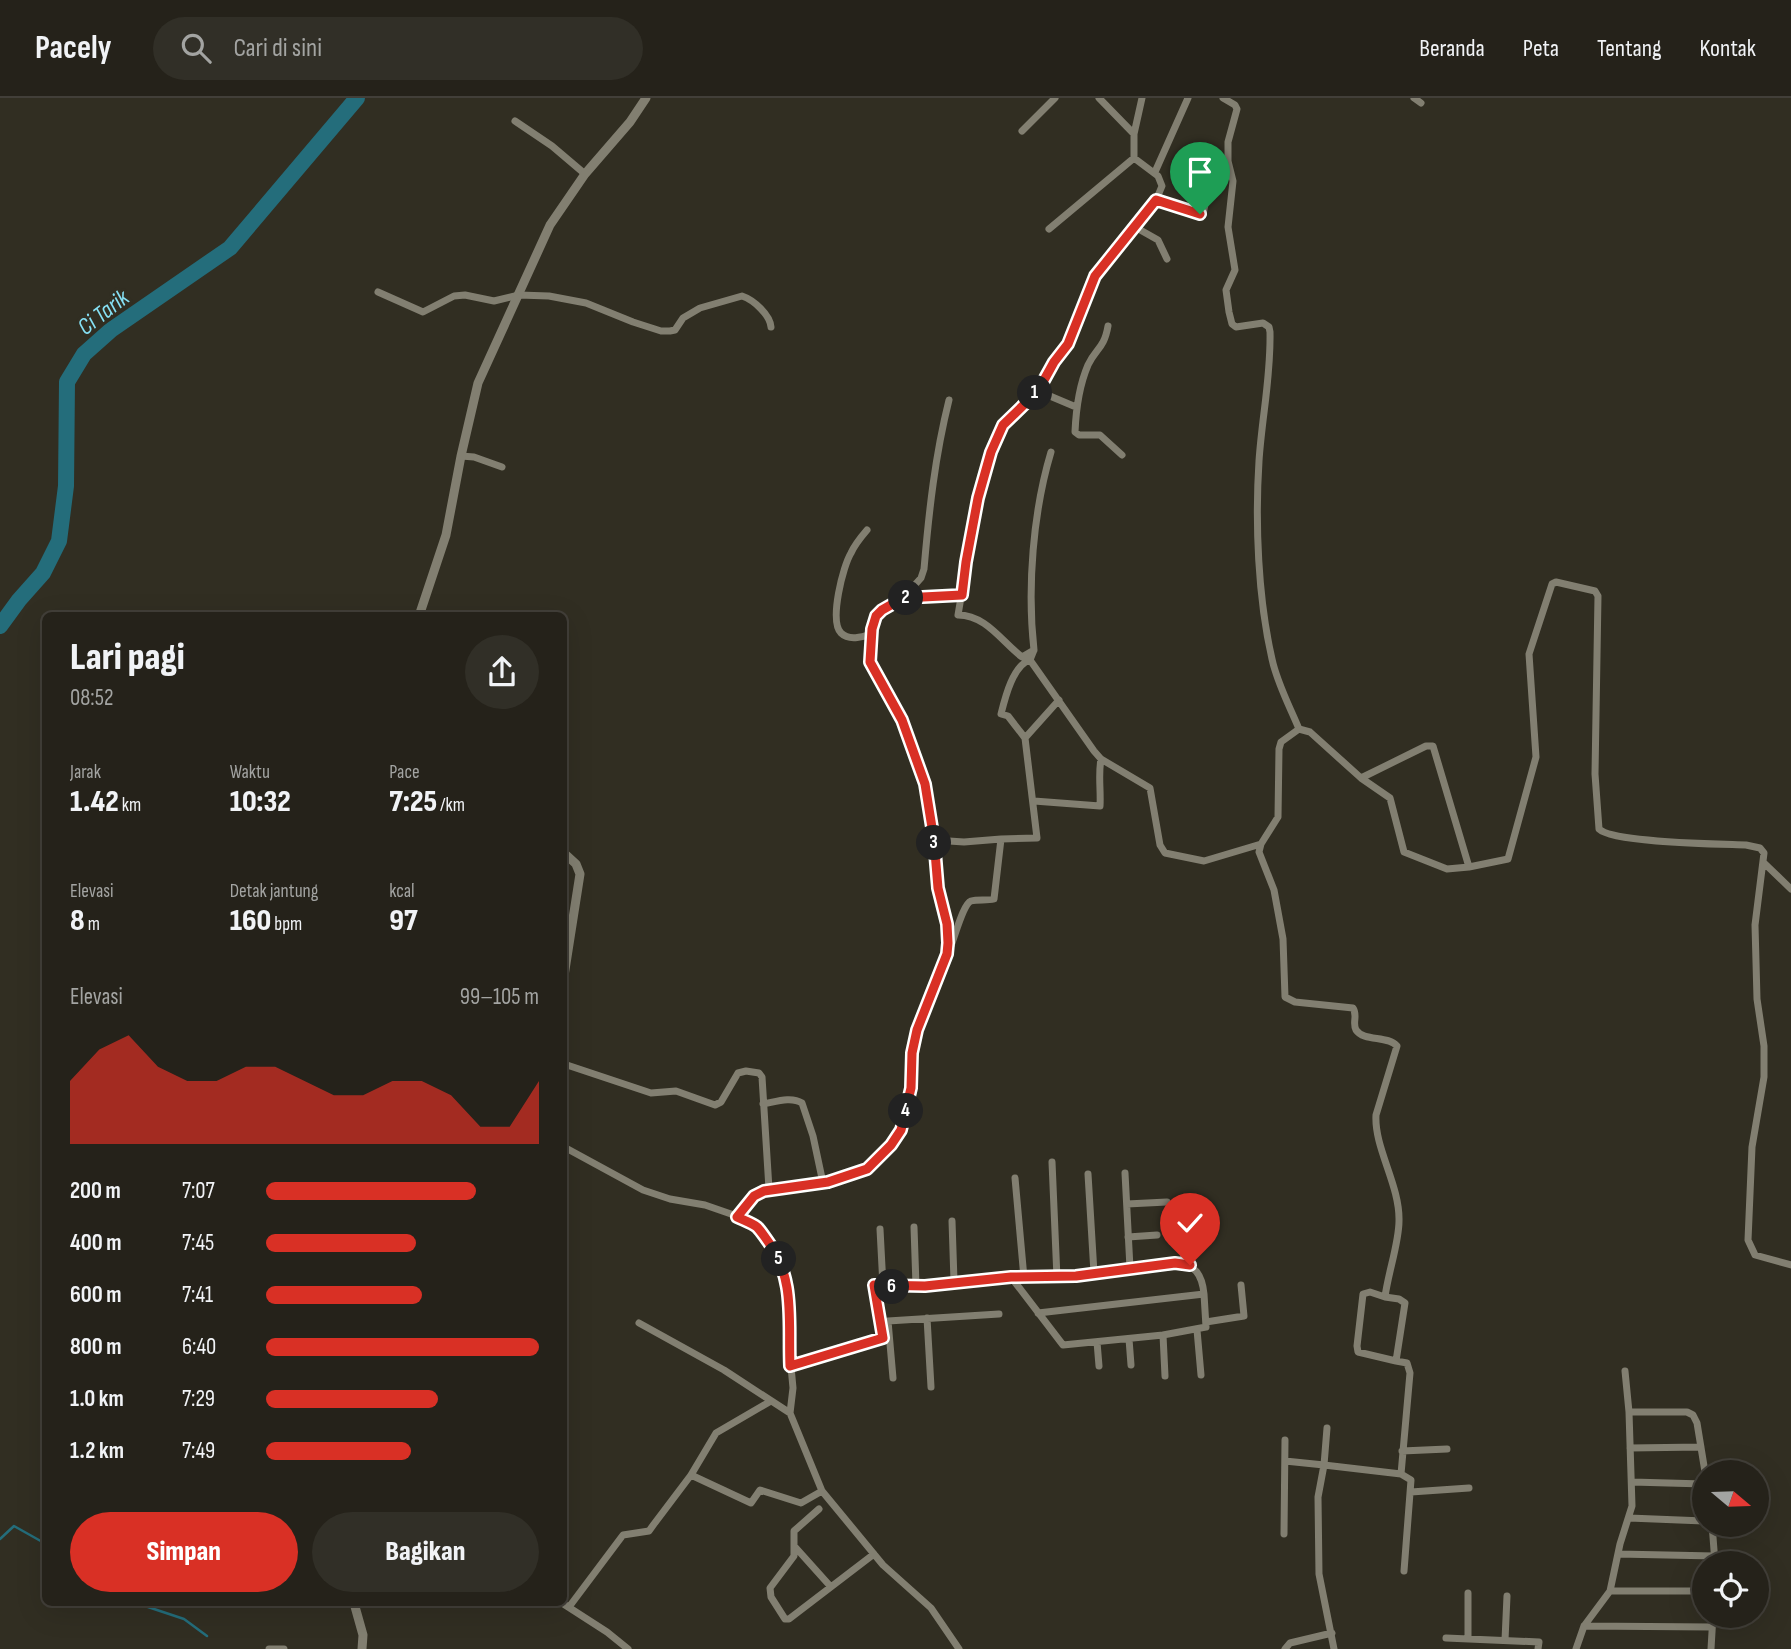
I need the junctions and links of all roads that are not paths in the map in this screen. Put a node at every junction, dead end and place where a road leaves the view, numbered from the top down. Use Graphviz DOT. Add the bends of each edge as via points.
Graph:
graph roads {
  1 [pos="646,98"];
  2 [pos="1055,98"];
  3 [pos="1099,98"];
  4 [pos="1142,98"];
  5 [pos="1188,98"];
  6 [pos="1223,98"];
  7 [pos="515,121"];
  8 [pos="1022,131"];
  9 [pos="1134,134"];
  10 [pos="1134,158"];
  11 [pos="1155,172"];
  12 [pos="585,174"];
  13 [pos="1208,190"];
  14 [pos="1156,200"];
  15 [pos="1135,227"];
  16 [pos="1049,229"];
  17 [pos="1167,260"];
  18 [pos="379,292"];
  19 [pos="519,295"];
  20 [pos="1108,326"];
  21 [pos="771,327"];
  22 [pos="1038,391"];
  23 [pos="949,400"];
  24 [pos="1076,407"];
  25 [pos="1051,452"];
  26 [pos="1122,455"];
  27 [pos="461,456"];
  28 [pos="502,467"];
  29 [pos="867,530"];
  30 [pos="962,595"];
  31 [pos="903,598"];
  32 [pos="420,612"];
  33 [pos="872,634"];
  34 [pos="1034,650"];
  35 [pos="1030,660"];
  36 [pos="1059,700"];
  37 [pos="1299,729"];
  38 [pos="1025,738"];
  39 [pos="1101,759"];
  40 [pos="1361,778"];
  41 [pos="1034,801"];
  42 [pos="1001,839"];
  43 [pos="934,840"];
  44 [pos="1261,844"];
  45 [pos="567,856"];
  46 [pos="1764,863"];
  47 [pos="1469,867"];
  48 [pos="1791,889"];
  49 [pos="947,954"];
  50 [pos="567,957"];
  51 [pos="567,1065"];
  52 [pos="763,1104"];
  53 [pos="567,1149"];
  54 [pos="1052,1162"];
  55 [pos="1125,1173"];
  56 [pos="1088,1174"];
  57 [pos="1015,1178"];
  58 [pos="823,1183"];
  59 [pos="769,1189"];
  60 [pos="1167,1202"];
  61 [pos="1127,1204"];
  62 [pos="737,1217"];
  63 [pos="952,1221"];
  64 [pos="914,1227"];
  65 [pos="880,1229"];
  66 [pos="1183,1234"];
  67 [pos="1157,1235"];
  68 [pos="1128,1237"];
  69 [pos="1184,1264"];
  70 [pos="1791,1265"];
  71 [pos="1130,1268"];
  72 [pos="1094,1273"];
  73 [pos="1011,1277"];
  74 [pos="1024,1278"];
  75 [pos="1057,1278"];
  76 [pos="954,1281"];
  77 [pos="1241,1285"];
  78 [pos="883,1286"];
  79 [pos="916,1286"];
  80 [pos="1204,1294"];
  81 [pos="1385,1297"];
  82 [pos="1038,1313"];
  83 [pos="999,1314"];
  84 [pos="927,1318"];
  85 [pos="1206,1322"];
  86 [pos="639,1324"];
  87 [pos="1197,1329"];
  88 [pos="1163,1335"];
  89 [pos="886,1337"];
  90 [pos="1129,1339"];
  91 [pos="1097,1342"];
  92 [pos="1396,1361"];
  93 [pos="1131,1365"];
  94 [pos="790,1366"];
  95 [pos="1099,1366"];
  96 [pos="1625,1371"];
  97 [pos="1201,1375"];
  98 [pos="1165,1376"];
  99 [pos="893,1378"];
  100 [pos="930,1387"];
  101 [pos="771,1401"];
  102 [pos="1629,1412"];
  103 [pos="790,1413"];
  104 [pos="1328,1428"];
  105 [pos="1285,1440"];
  106 [pos="1701,1447"];
  107 [pos="1630,1448"];
  108 [pos="1447,1449"];
  109 [pos="1402,1451"];
  110 [pos="1703,1460"];
  111 [pos="1285,1461"];
  112 [pos="1324,1465"];
  113 [pos="1401,1474"];
  114 [pos="691,1475"];
  115 [pos="1632,1482"];
  116 [pos="1692,1484"];
  117 [pos="1469,1488"];
  118 [pos="822,1491"];
  119 [pos="1411,1492"];
  120 [pos="818,1509"];
  121 [pos="1629,1518"];
  122 [pos="1692,1521"];
  123 [pos="1284,1534"];
  124 [pos="796,1548"];
  125 [pos="1618,1553"];
  126 [pos="874,1554"];
  127 [pos="1692,1558"];
  128 [pos="1404,1571"];
  129 [pos="831,1587"];
  130 [pos="1610,1591"];
  131 [pos="1692,1591"];
  132 [pos="1468,1592"];
  133 [pos="1507,1596"];
  134 [pos="567,1604"];
  135 [pos="355,1606"];
  136 [pos="567,1606"];
  137 [pos="1584,1626"];
  138 [pos="1692,1627"];
  139 [pos="1712,1628"];
  140 [pos="1332,1633"];
  141 [pos="1446,1638"];
  142 [pos="1468,1639"];
  143 [pos="1505,1640"];
  144 [pos="269,1649"];
  145 [pos="284,1649"];
  146 [pos="362,1649"];
  147 [pos="628,1649"];
  148 [pos="959,1649"];
  149 [pos="1285,1649"];
  150 [pos="1334,1649"];
  151 [pos="1538,1649"];
  152 [pos="1576,1649"];
  153 [pos="1711,1649"];
  1 -- 12 [label="street"];
  2 -- 8 [label="street"];
  3 -- 9 [label="street"];
  4 -- 9 [label="street"];
  5 -- 11 [label="street"];
  6 -- 37 [label="street" via="1237,109 1228,142 1233,181 1228,227 1235,270 1226,290 1229,312 1236,327 1264,323 1270,332 1270,380 1258,493 1264,613 1272,662"];
  7 -- 12 [label="street"];
  9 -- 10 [label="street"];
  10 -- 11 [label="street"];
  10 -- 16 [label="street"];
  11 -- 14 [label="street" via="1161,186"];
  12 -- 19 [label="street" via="550,225"];
  13 -- 14 [label="street" via="1203,214"];
  14 -- 15 [label="street"];
  15 -- 17 [label="street" via="1158,240"];
  15 -- 22 [label="street" via="1095,276 1068,344"];
  18 -- 19 [label="street" via="423,312 454,296 494,301"];
  19 -- 21 [label="street" via="586,303 661,331 675,330 683,318 700,308 742,296 751,300"];
  19 -- 27 [label="street" via="478,383"];
  20 -- 24 [label="street" via="1105,342 1088,366"];
  22 -- 24 [label="street"];
  22 -- 30 [label="street" via="1003,425 991,452 978,498"];
  23 -- 31 [label="street" via="934,471 924,569"];
  24 -- 26 [label="street" via="1075,433 1100,435"];
  25 -- 34 [label="street" via="1031,570"];
  27 -- 28 [label="street"];
  27 -- 32 [label="street" via="446,535"];
  29 -- 33 [label="street" via="846,562 836,619 844,635 859,638"];
  30 -- 31 [label="street"];
  30 -- 34 [label="street" via="958,615 990,627 1022,657"];
  31 -- 33 [label="street" via="876,616"];
  33 -- 43 [label="street" via="870,662 912,745 925,784"];
  34 -- 35 [label="street"];
  35 -- 36 [label="street"];
  35 -- 38 [label="street" via="1016,674 1000,714 1008,716"];
  36 -- 38 [label="street"];
  36 -- 39 [label="street"];
  37 -- 40 [label="street" via="1310,732"];
  37 -- 44 [label="street" via="1279,749 1278,817"];
  38 -- 41 [label="street"];
  39 -- 41 [label="street" via="1100,806"];
  39 -- 44 [label="street" via="1150,788 1160,845 1169,855 1204,861"];
  40 -- 47 [label="street" via="1392,801 1404,852 1447,869"];
  40 -- 47 [label="street" via="1433,746"];
  41 -- 42 [label="street" via="1037,838"];
  42 -- 43 [label="street"];
  42 -- 49 [label="street" via="994,899 968,901"];
  43 -- 49 [label="street"];
  44 -- 81 [label="street" via="1259,852 1274,890 1283,939 1285,997 1353,1008 1358,1031 1397,1046 1375,1126 1392,1178 1399,1221"];
  45 -- 50 [label="street" via="580,874"];
  46 -- 47 [label="street" via="1764,851 1758,847 1619,837 1600,829 1595,774 1598,596 1592,590 1556,582 1550,587 1529,654 1537,752 1510,855"];
  46 -- 48 [label="street"];
  46 -- 70 [label="street" via="1755,925 1765,1077 1752,1147 1748,1240 1755,1255"];
  49 -- 58 [label="street" via="917,1030 901,1130 867,1169"];
  51 -- 52 [label="street" via="651,1093 676,1091 715,1105 738,1073 756,1072 762,1077"];
  52 -- 58 [label="street" via="802,1103"];
  52 -- 59 [label="street"];
  53 -- 62 [label="street" via="643,1190"];
  54 -- 75 [label="street"];
  55 -- 61 [label="street"];
  56 -- 72 [label="street"];
  57 -- 74 [label="street"];
  58 -- 59 [label="street"];
  59 -- 62 [label="street" via="754,1196"];
  60 -- 61 [label="street"];
  61 -- 68 [label="street"];
  62 -- 94 [label="street" via="757,1227 782,1264 790,1316"];
  63 -- 76 [label="street"];
  64 -- 79 [label="street"];
  65 -- 78 [label="street"];
  66 -- 69 [label="street"];
  67 -- 68 [label="street"];
  68 -- 71 [label="street"];
  69 -- 71 [label="street"];
  69 -- 80 [label="street" via="1201,1276"];
  71 -- 72 [label="street"];
  72 -- 75 [label="street"];
  73 -- 74 [label="street"];
  73 -- 76 [label="street"];
  73 -- 82 [label="street"];
  74 -- 75 [label="street"];
  76 -- 79 [label="street"];
  77 -- 85 [label="street" via="1244,1316"];
  78 -- 79 [label="street"];
  78 -- 89 [label="street" via="874,1285"];
  80 -- 82 [label="street"];
  80 -- 85 [label="street"];
  81 -- 92 [label="street" via="1405,1303"];
  81 -- 92 [label="street" via="1363,1294 1358,1352"];
  82 -- 91 [label="street" via="1063,1345"];
  83 -- 84 [label="street"];
  84 -- 89 [label="street" via="888,1321"];
  84 -- 100 [label="street"];
  85 -- 87 [label="street" via="1206,1327"];
  86 -- 101 [label="street"];
  87 -- 88 [label="street"];
  87 -- 97 [label="street"];
  88 -- 90 [label="street"];
  88 -- 98 [label="street"];
  89 -- 94 [label="street"];
  89 -- 99 [label="street"];
  90 -- 91 [label="street"];
  90 -- 93 [label="street"];
  91 -- 95 [label="street"];
  92 -- 109 [label="street" via="1407,1363 1410,1373"];
  94 -- 103 [label="street"];
  96 -- 102 [label="street"];
  101 -- 103 [label="street"];
  101 -- 114 [label="street" via="716,1433"];
  102 -- 106 [label="street" via="1690,1413 1697,1423"];
  102 -- 107 [label="street"];
  103 -- 118 [label="street"];
  104 -- 112 [label="street"];
  105 -- 111 [label="street"];
  106 -- 107 [label="street"];
  106 -- 110 [label="street"];
  107 -- 115 [label="street"];
  108 -- 109 [label="street"];
  109 -- 113 [label="street"];
  111 -- 112 [label="street"];
  111 -- 123 [label="street"];
  112 -- 113 [label="street"];
  112 -- 140 [label="street" via="1318,1497 1319,1574"];
  113 -- 119 [label="street" via="1412,1480"];
  114 -- 118 [label="street" via="751,1503 760,1490 801,1503"];
  114 -- 134 [label="street" via="649,1531 623,1535"];
  115 -- 116 [label="street"];
  115 -- 121 [label="street"];
  117 -- 119 [label="street"];
  118 -- 126 [label="street"];
  119 -- 128 [label="street"];
  120 -- 124 [label="street" via="794,1531"];
  121 -- 122 [label="street"];
  121 -- 125 [label="street"];
  124 -- 129 [label="street"];
  124 -- 129 [label="street" via="789,1566 770,1590 785,1619"];
  125 -- 127 [label="street"];
  125 -- 130 [label="street"];
  126 -- 129 [label="street"];
  126 -- 148 [label="street" via="932,1608"];
  130 -- 131 [label="street"];
  130 -- 137 [label="street"];
  132 -- 142 [label="street"];
  133 -- 143 [label="street"];
  135 -- 146 [label="street"];
  136 -- 147 [label="street"];
  137 -- 138 [label="street"];
  137 -- 152 [label="street"];
  139 -- 153 [label="street"];
  140 -- 149 [label="street" via="1290,1643"];
  140 -- 150 [label="street"];
  141 -- 142 [label="street"];
  142 -- 143 [label="street"];
  143 -- 151 [label="street" via="1539,1642"];
  144 -- 145 [label="street"];
}
